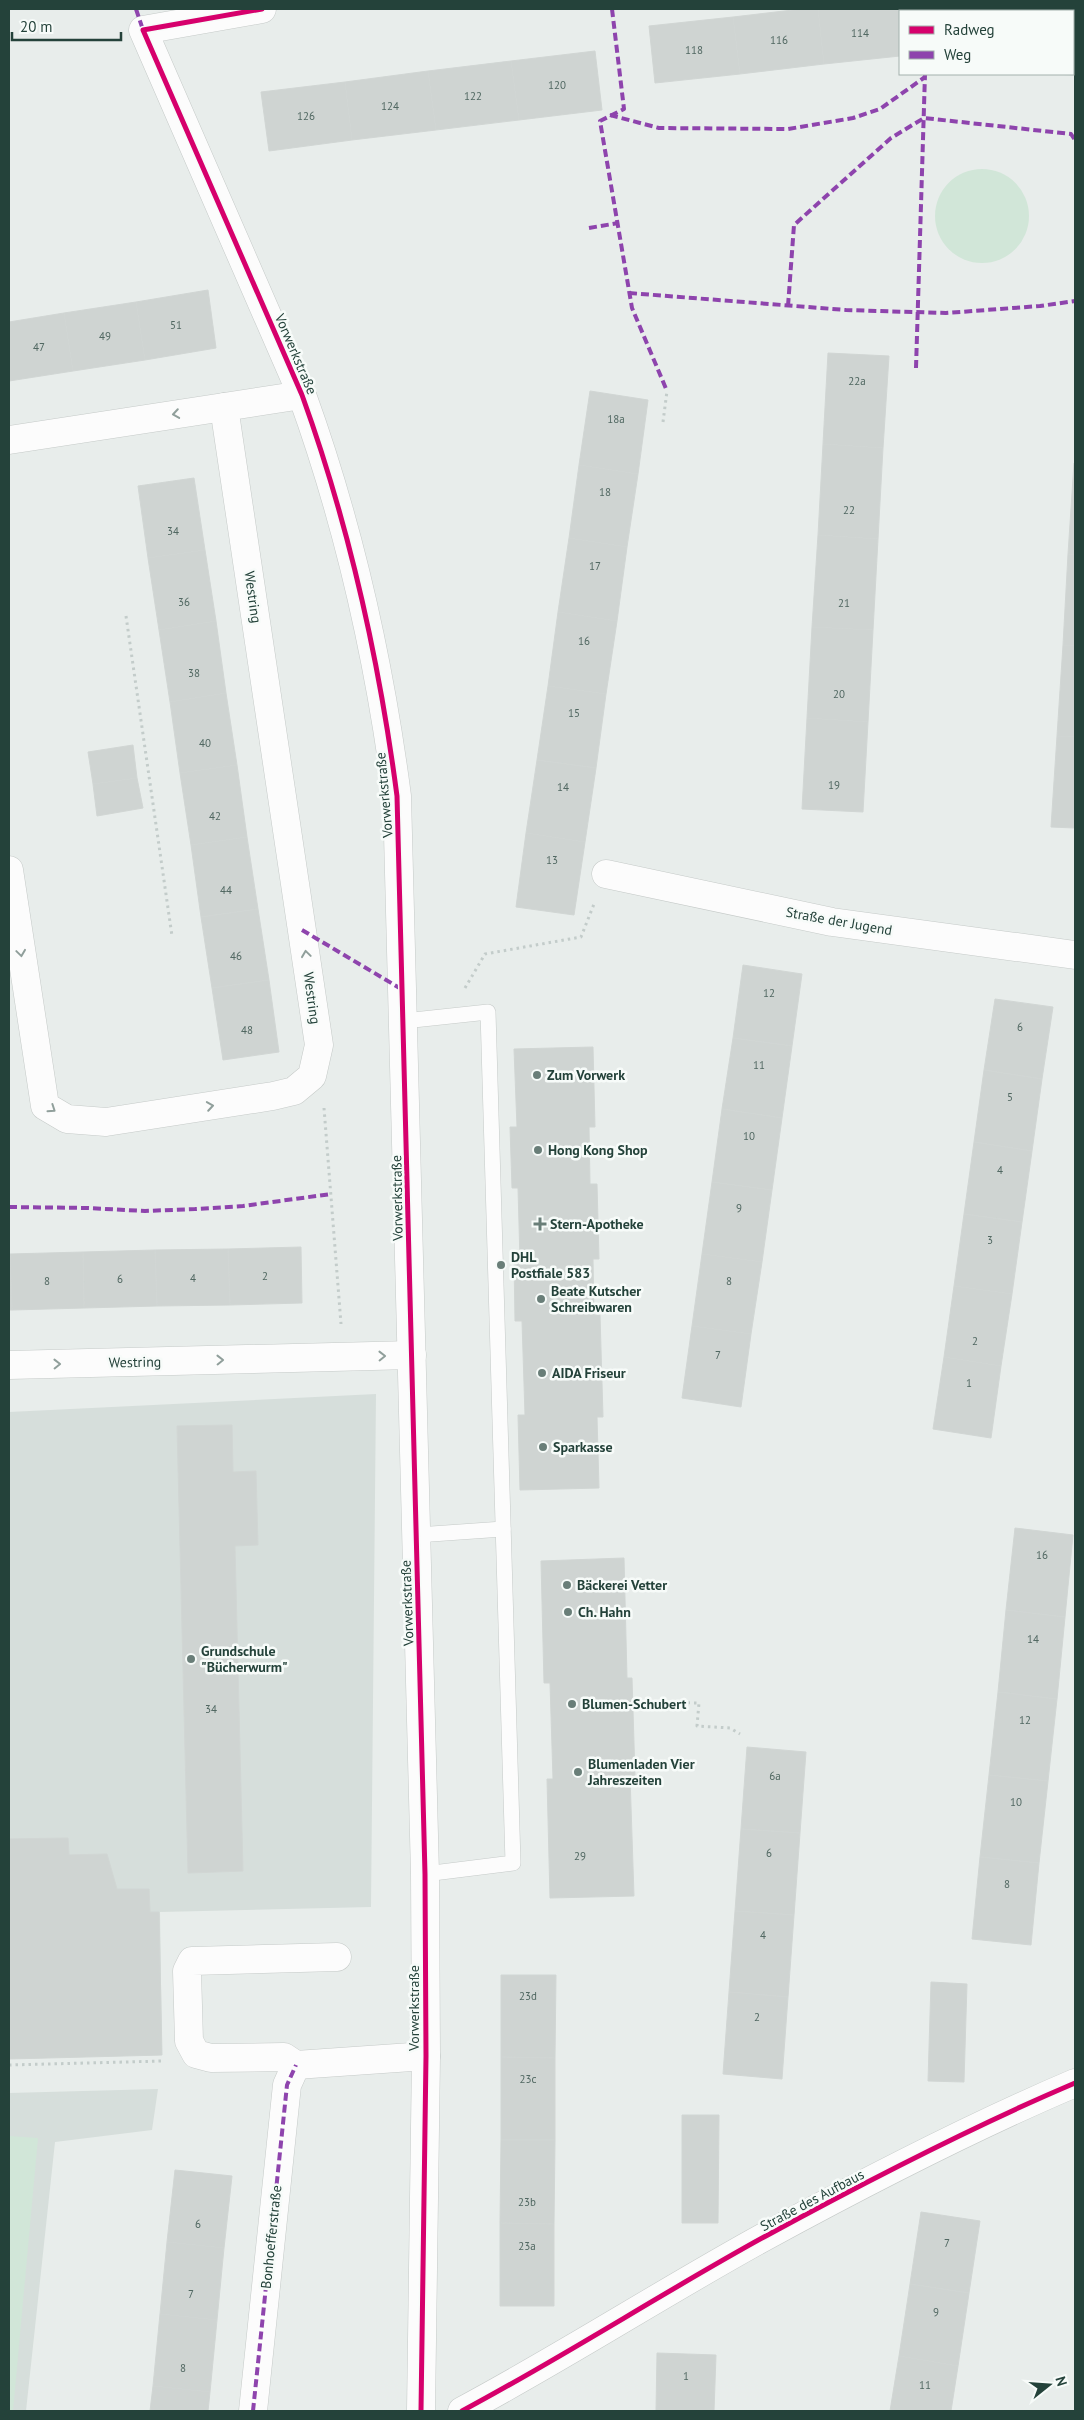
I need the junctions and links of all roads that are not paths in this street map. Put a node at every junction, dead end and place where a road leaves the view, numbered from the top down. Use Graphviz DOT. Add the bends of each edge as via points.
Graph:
graph roads {
  1 [pos="262,9"];
  2 [pos="302,395"];
  3 [pos="224,407"];
  4 [pos="9,440"];
  5 [pos="9,870"];
  6 [pos="606,874"];
  7 [pos="1075,955"];
  8 [pos="404,1021"];
  9 [pos="412,1355"];
  10 [pos="9,1365"];
  11 [pos="503,1529"];
  12 [pos="417,1534"];
  13 [pos="426,1874"];
  14 [pos="337,1957"];
  15 [pos="426,2056"];
  16 [pos="296,2065"];
  17 [pos="1075,2083"];
  18 [pos="253,2411"];
  19 [pos="421,2411"];
  20 [pos="462,2411"];
  1 -- 2 [label="street, Vorwerkstraße" via="142,30"];
  2 -- 3 [label="street"];
  2 -- 8 [label="street, Vorwerkstraße" via="337,498 369,628 388,725 398,796"];
  3 -- 4 [label="street, one-way"];
  5 -- 3 [label="street, Westring, one-way" via="45,1106 68,1119 106,1122 273,1096 294,1091 312,1076 319,1045"];
  6 -- 7 [label="street, Straße der Jugend" via="832,922"];
  8 -- 9 [label="street, Vorwerkstraße"];
  8 -- 11 [label="lane" via="488,1012"];
  10 -- 9 [label="street, Westring, one-way"];
  9 -- 12 [label="street, Vorwerkstraße"];
  11 -- 12 [label="lane"];
  11 -- 13 [label="lane" via="514,1863"];
  12 -- 13 [label="street, Vorwerkstraße"];
  13 -- 15 [label="street, Vorwerkstraße"];
  14 -- 16 [label="street" via="192,1961 187,1972 189,2041 196,2054 211,2058 284,2057"];
  15 -- 16 [label="street"];
  15 -- 19 [label="street, Vorwerkstraße"];
  16 -- 18 [label="street, Bonhoefferstraße" via="287,2085"];
  17 -- 20 [label="street, Straße des Aufbaus" via="1003,2114 763,2238 534,2373"];
}
